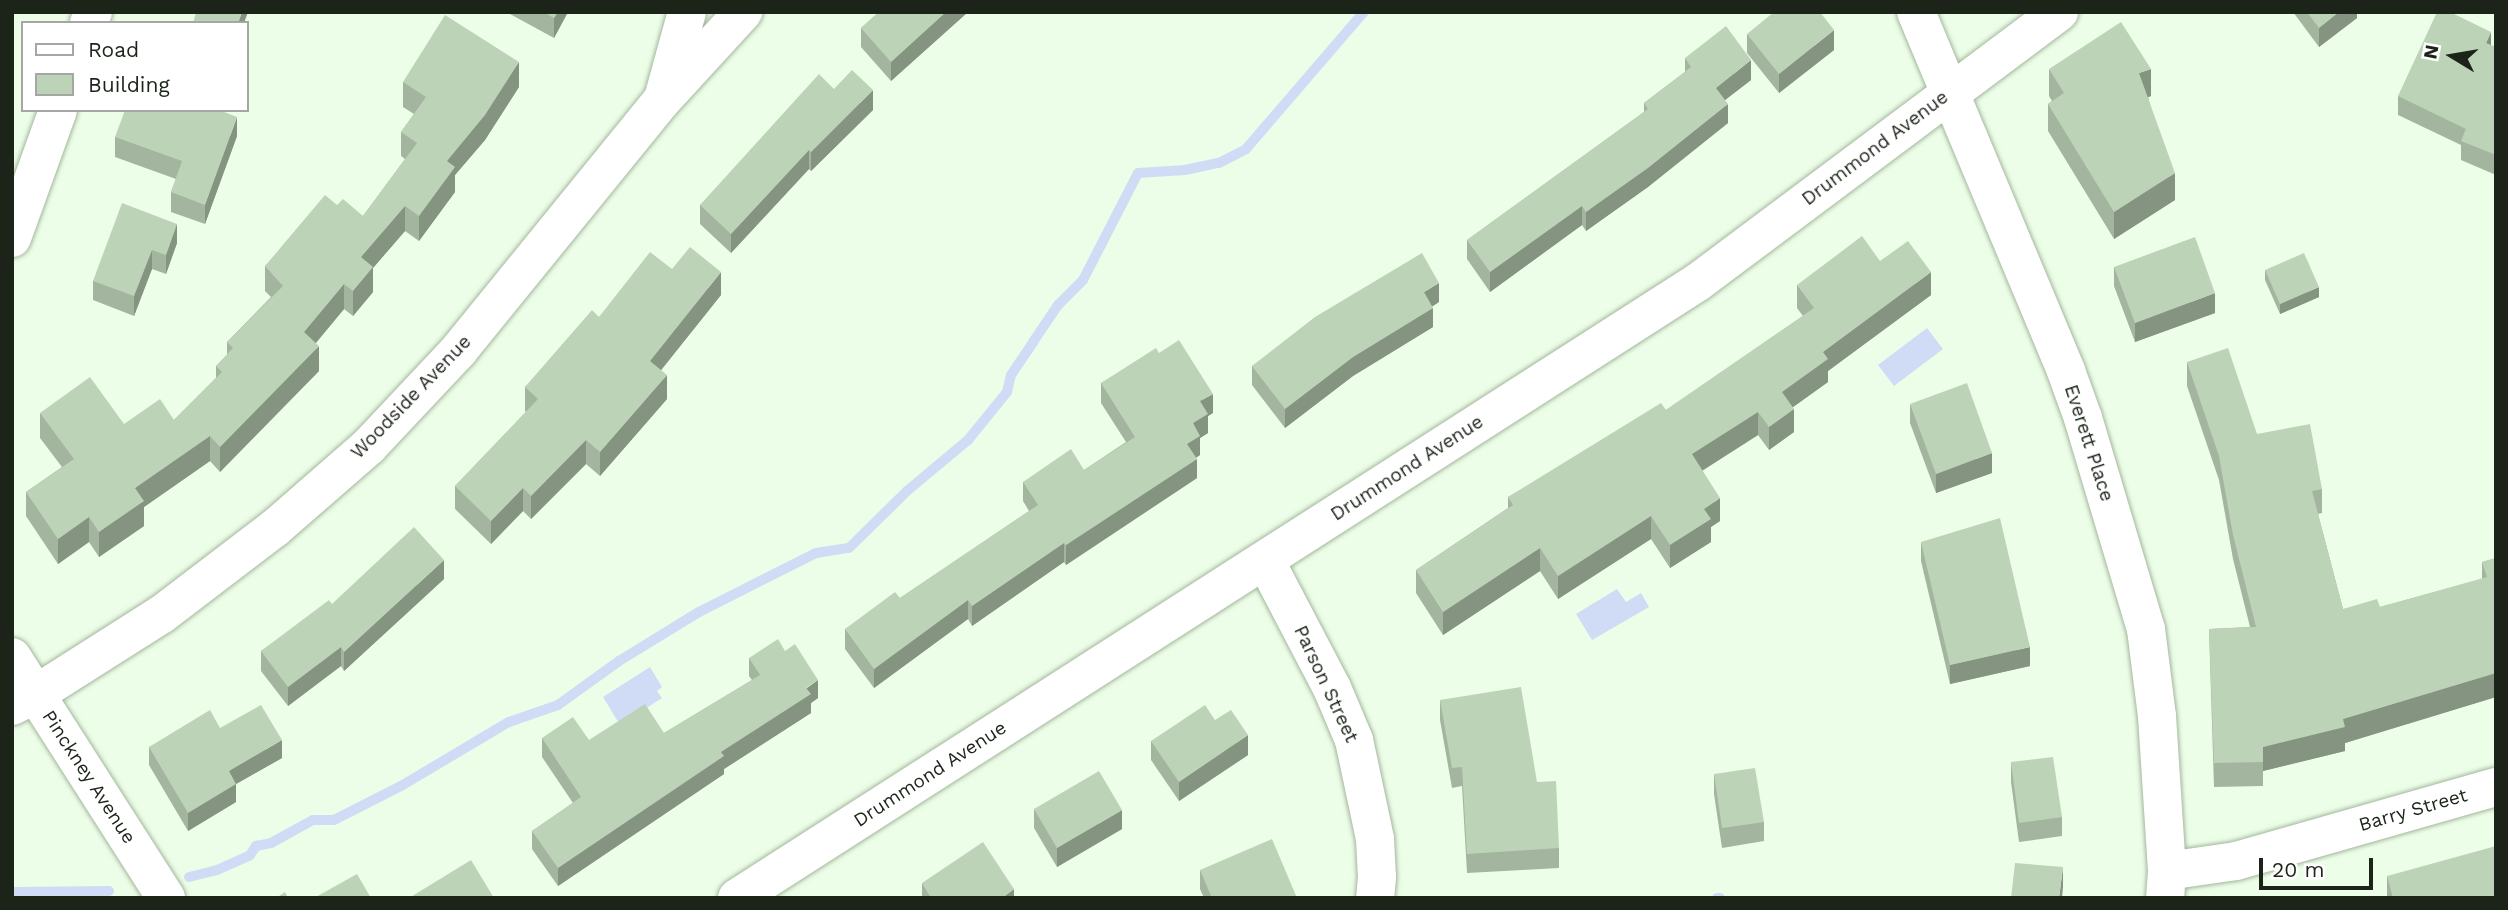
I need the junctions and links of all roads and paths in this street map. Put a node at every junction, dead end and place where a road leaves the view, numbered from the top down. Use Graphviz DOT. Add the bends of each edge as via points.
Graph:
graph roads {
  1 [pos="687,12"];
  2 [pos="743,12"];
  3 [pos="1916,12"];
  4 [pos="2059,12"];
  5 [pos="1949,92"];
  6 [pos="663,99"];
  7 [pos="57,112"];
  8 [pos="12,238"];
  9 [pos="1265,560"];
  10 [pos="12,657"];
  11 [pos="24,700"];
  12 [pos="2496,787"];
  13 [pos="2166,884"];
  14 [pos="166,898"];
  15 [pos="737,898"];
  16 [pos="1375,898"];
  1 -- 6 [label="street, Woodside Avenue"];
  2 -- 6 [label="street"];
  3 -- 5 [label="street, Everett Place"];
  4 -- 5 [label="street, Drummond Avenue"];
  5 -- 9 [label="street, Drummond Avenue" via="1698,282"];
  5 -- 13 [label="street, Everett Place" via="2076,398 2146,629 2157,716"];
  6 -- 11 [label="street, Woodside Avenue" via="459,350 369,446 275,528 162,614"];
  7 -- 8 [label="street"];
  9 -- 15 [label="street, Drummond Avenue"];
  9 -- 16 [label="street, Parson Street" via="1354,740 1375,839"];
  10 -- 11 [label="street, Pinckney Avenue"];
  11 -- 14 [label="street, Pinckney Avenue"];
  12 -- 13 [label="street, Barry Street"];
}
